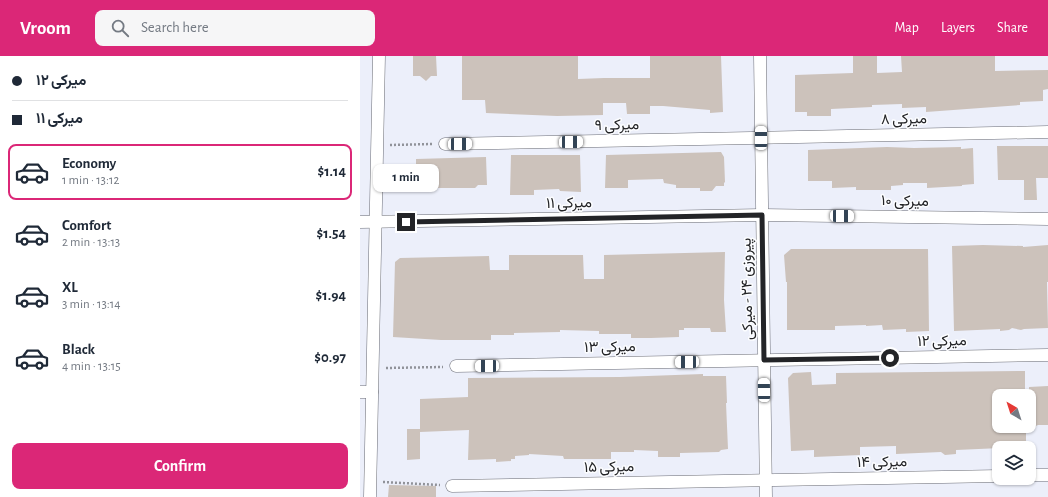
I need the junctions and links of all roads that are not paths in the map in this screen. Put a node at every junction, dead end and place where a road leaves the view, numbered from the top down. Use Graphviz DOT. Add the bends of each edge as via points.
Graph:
graph roads {
  1 [pos="379,56"];
  2 [pos="760,56"];
  3 [pos="1048,132"];
  4 [pos="761,138"];
  5 [pos="445,144"];
  6 [pos="762,215"];
  7 [pos="1048,219"];
  8 [pos="360,222"];
  9 [pos="376,222"];
  10 [pos="1048,355"];
  11 [pos="764,360"];
  12 [pos="456,366"];
  13 [pos="366,392"];
  14 [pos="1036,475"];
  15 [pos="1048,475"];
  16 [pos="992,476"];
  17 [pos="766,480"];
  18 [pos="452,486"];
  19 [pos="370,497"];
  20 [pos="766,497"];
  1 -- 9 [label="street"];
  2 -- 4 [label="street, پیروزی ۲۴ - میرکی"];
  3 -- 4 [label="street, میرکی ۸"];
  4 -- 5 [label="street, میرکی ۹"];
  4 -- 6 [label="street, پیروزی ۲۴ - میرکی"];
  6 -- 7 [label="street, میرکی ۱۰"];
  6 -- 9 [label="street, میرکی ۱۱"];
  6 -- 11 [label="street, پیروزی ۲۴ - میرکی"];
  8 -- 9 [label="street, میرکی ۱۱"];
  9 -- 13 [label="street" via="373,368"];
  10 -- 11 [label="street, میرکی ۱۲"];
  11 -- 12 [label="street, میرکی ۱۳"];
  11 -- 17 [label="street, پیروزی ۲۴ - میرکی"];
  13 -- 19 [label="street"];
  14 -- 15 [label="street"];
  16 -- 17 [label="street, میرکی ۱۴"];
  17 -- 18 [label="street, میرکی ۱۵"];
  17 -- 20 [label="street, پیروزی ۲۴ - میرکی"];
}
